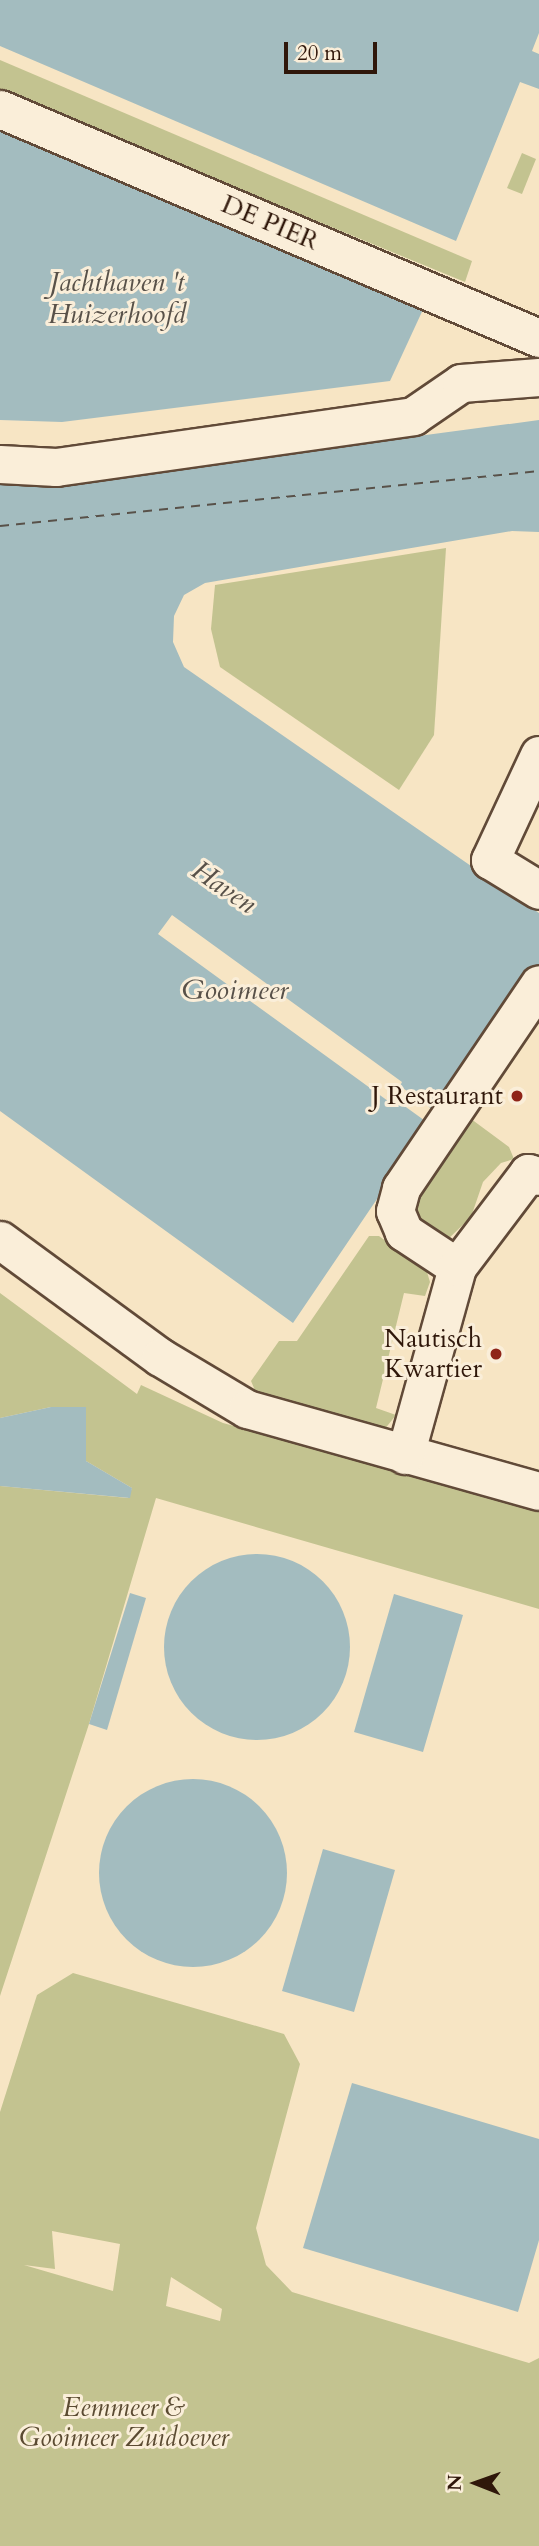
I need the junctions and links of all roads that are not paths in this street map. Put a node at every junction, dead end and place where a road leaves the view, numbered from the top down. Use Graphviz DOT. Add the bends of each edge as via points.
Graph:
graph roads {
  1 [pos="0,109"];
  2 [pos="539,338"];
  3 [pos="539,377"];
  4 [pos="0,464"];
  5 [pos="539,755"];
  6 [pos="539,890"];
  7 [pos="539,984"];
  8 [pos="539,1176"];
  9 [pos="0,1240"];
  10 [pos="457,1267"];
  11 [pos="405,1455"];
  12 [pos="539,1491"];
  1 -- 2 [label="street, DE PIER"];
  3 -- 4 [label="street" via="461,383 413,416 56,467"];
  5 -- 6 [label="street" via="490,860"];
  7 -- 10 [label="street" via="401,1188 395,1211 404,1232"];
  8 -- 10 [label="street" via="528,1173"];
  9 -- 11 [label="street" via="160,1357 247,1409"];
  10 -- 11 [label="street"];
  11 -- 12 [label="street"];
}
